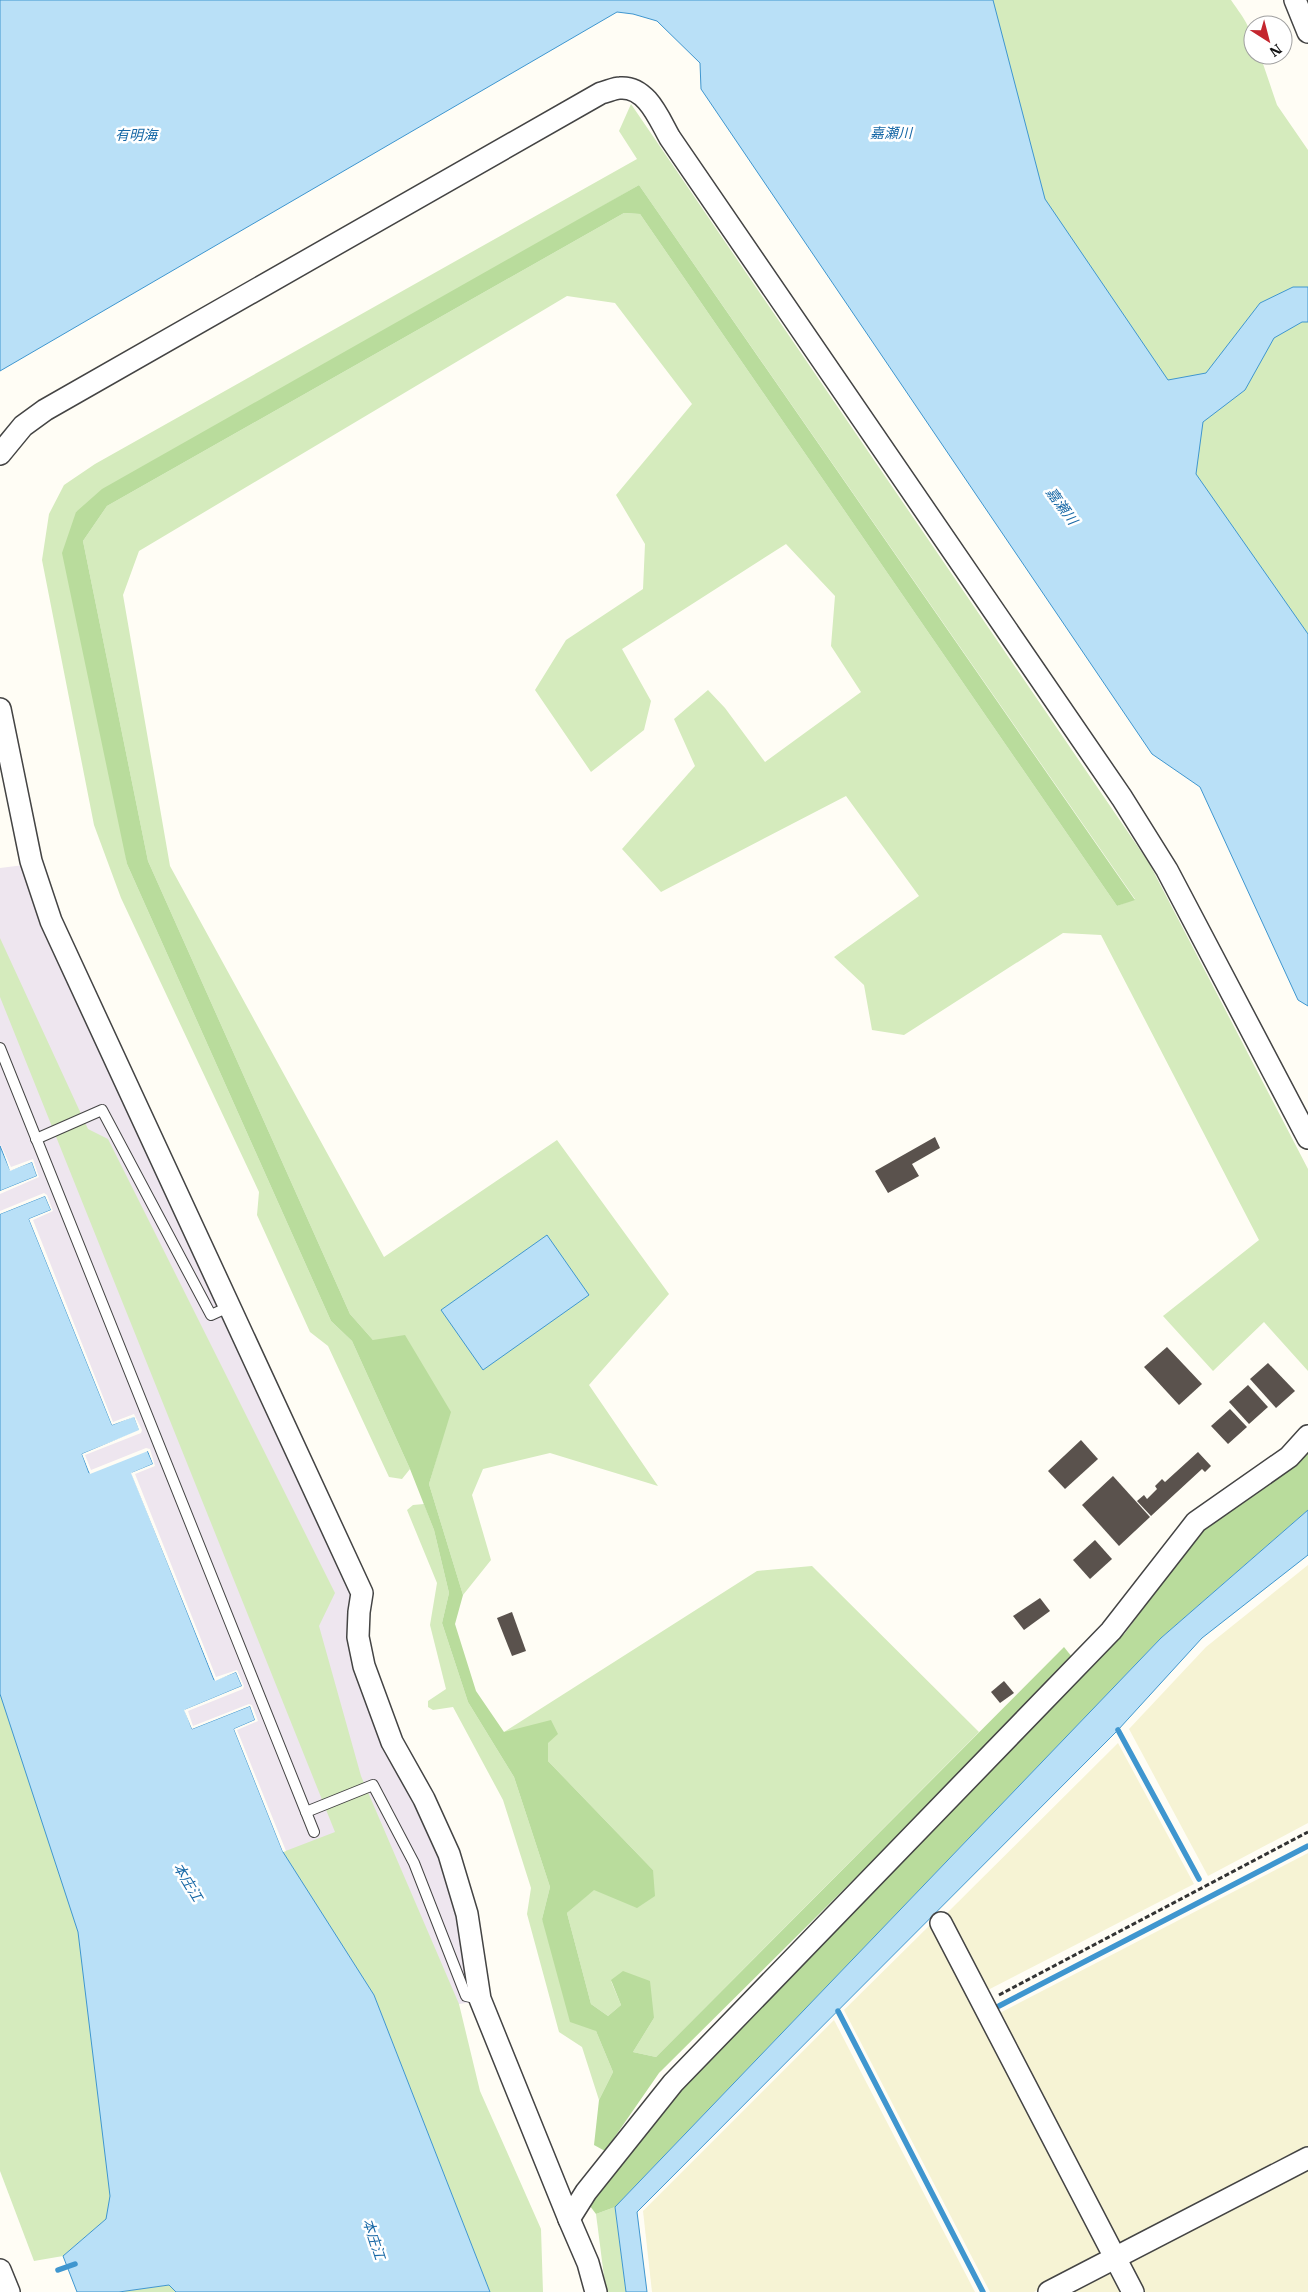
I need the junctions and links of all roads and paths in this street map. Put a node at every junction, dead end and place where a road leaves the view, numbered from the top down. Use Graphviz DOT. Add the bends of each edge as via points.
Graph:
graph roads {
  1 [pos="1294,0"];
  2 [pos="1308,32"];
  3 [pos="0,454"];
  4 [pos="0,709"];
  5 [pos="0,1048"];
  6 [pos="1308,1138"];
  7 [pos="36,1139"];
  8 [pos="222,1310"];
  9 [pos="1308,1436"];
  10 [pos="306,1812"];
  11 [pos="314,1832"];
  12 [pos="1308,1832"];
  13 [pos="941,1923"];
  14 [pos="480,1999"];
  15 [pos="983,2003"];
  16 [pos="1308,2158"];
  17 [pos="569,2219"];
  18 [pos="1115,2258"];
  19 [pos="0,2270"];
  20 [pos="9,2292"];
  21 [pos="596,2292"];
  22 [pos="1049,2292"];
  23 [pos="1133,2292"];
  1 -- 2 [label="street"];
  3 -- 6 [label="street" via="23,426 63,400 601,94 620,88 635,91 651,105 670,138 1122,798 1167,870"];
  4 -- 14 [label="street" via="31,861 51,921 362,1593 358,1637 364,1666 392,1742 424,1799 449,1854 467,1914"];
  5 -- 7 [label="lane"];
  7 -- 8 [label="lane" via="102,1110 211,1315"];
  7 -- 10 [label="lane"];
  9 -- 17 [label="street" via="1289,1457 1196,1522 1111,1631 672,2083 586,2192"];
  10 -- 11 [label="lane"];
  10 -- 14 [label="lane" via="373,1785 414,1863 466,1996"];
  12 -- 15 [label="path"];
  13 -- 15 [label="street"];
  14 -- 17 [label="street"];
  15 -- 18 [label="street"];
  16 -- 18 [label="street"];
  17 -- 21 [label="street" via="588,2263"];
  18 -- 22 [label="street"];
  18 -- 23 [label="street"];
  19 -- 20 [label="street"];
}
